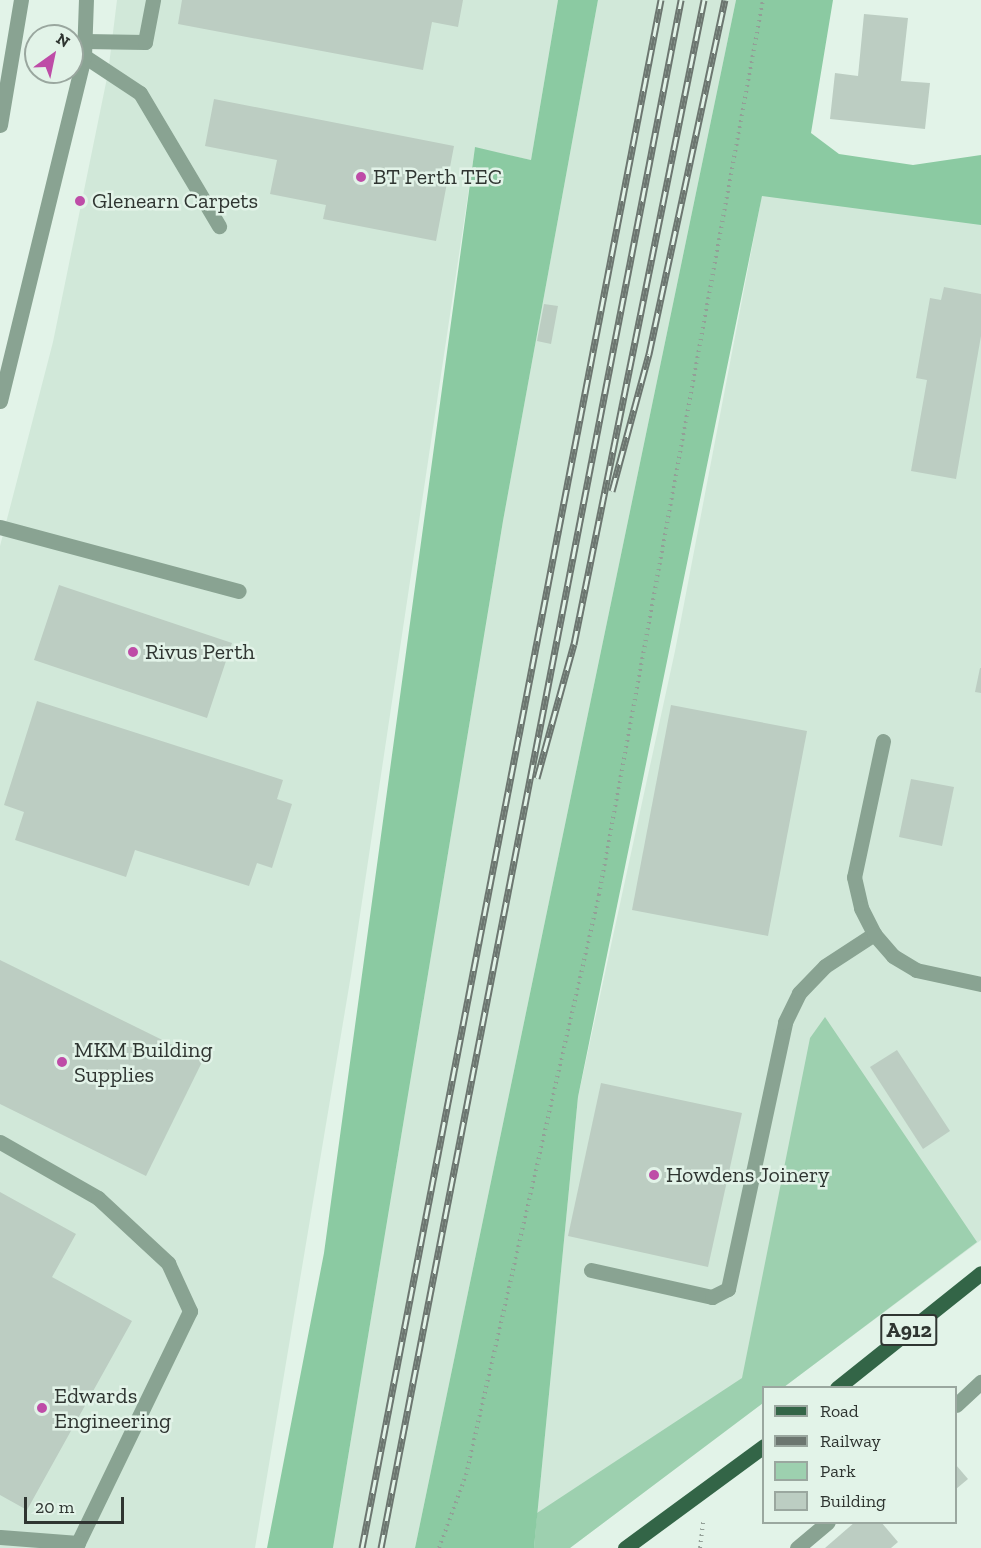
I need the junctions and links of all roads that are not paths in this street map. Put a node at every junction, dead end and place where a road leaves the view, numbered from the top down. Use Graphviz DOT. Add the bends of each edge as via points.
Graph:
graph roads {
  1 [pos="21,0"];
  2 [pos="86,0"];
  3 [pos="153,0"];
  4 [pos="85,49"];
  5 [pos="0,125"];
  6 [pos="219,226"];
  7 [pos="0,401"];
  8 [pos="0,527"];
  9 [pos="239,591"];
  10 [pos="883,741"];
  11 [pos="874,934"];
  12 [pos="981,984"];
  13 [pos="0,1142"];
  14 [pos="591,1270"];
  15 [pos="981,1273"];
  16 [pos="981,1382"];
  17 [pos="840,1386"];
  18 [pos="957,1404"];
  19 [pos="762,1447"];
  20 [pos="826,1524"];
  21 [pos="0,1537"];
  22 [pos="625,1548"];
  23 [pos="797,1548"];
  1 -- 5 [label="street"];
  2 -- 4 [label="street"];
  3 -- 4 [label="street" via="145,42"];
  4 -- 6 [label="street" via="140,93"];
  4 -- 7 [label="street"];
  8 -- 9 [label="street"];
  10 -- 11 [label="street" via="855,877 861,908"];
  11 -- 12 [label="street" via="893,956 916,970"];
  11 -- 14 [label="street" via="825,966 799,993 785,1022 728,1289 712,1297"];
  13 -- 21 [label="street" via="98,1198 168,1263 190,1311 78,1543"];
  15 -- 17 [label="main road, A912"];
  16 -- 18 [label="street"];
  19 -- 22 [label="main road"];
  20 -- 23 [label="street"];
}
